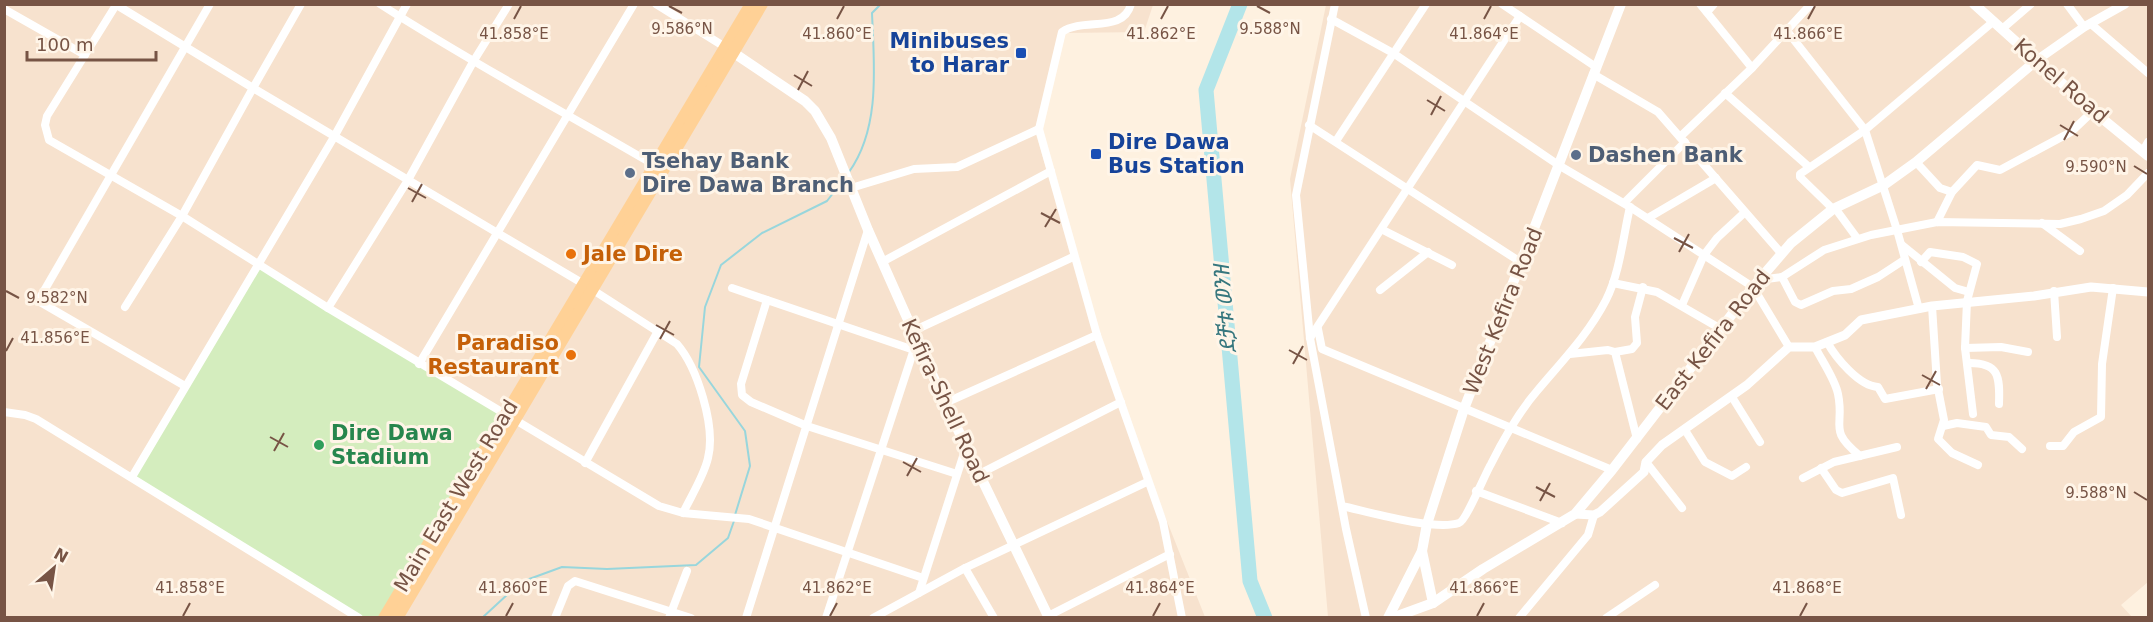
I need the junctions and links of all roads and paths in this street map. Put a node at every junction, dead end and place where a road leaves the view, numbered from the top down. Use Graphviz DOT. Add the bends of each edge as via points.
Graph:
graph roads {
  1 [pos="210,4"];
  2 [pos="301,4"];
  3 [pos="380,4"];
  4 [pos="407,4"];
  5 [pos="509,4"];
  6 [pos="634,4"];
  7 [pos="656,4"];
  8 [pos="1131,4"];
  9 [pos="1335,4"];
  10 [pos="1426,4"];
  11 [pos="1502,4"];
  12 [pos="1621,4"];
  13 [pos="1700,4"];
  14 [pos="1714,4"];
  15 [pos="1811,4"];
  16 [pos="1974,4"];
  17 [pos="2031,4"];
  18 [pos="2067,4"];
  19 [pos="2125,4"];
  20 [pos="116,5"];
  21 [pos="758,5"];
  22 [pos="4,9"];
  23 [pos="1707,12"];
  24 [pos="1520,16"];
  25 [pos="400,17"];
  26 [pos="1331,20"];
  27 [pos="1998,25"];
  28 [pos="2087,26"];
  29 [pos="1787,31"];
  30 [pos="186,47"];
  31 [pos="730,51"];
  32 [pos="1393,53"];
  33 [pos="85,55"];
  34 [pos="2037,60"];
  35 [pos="473,62"];
  36 [pos="1752,68"];
  37 [pos="1595,70"];
  38 [pos="2148,73"];
  39 [pos="252,88"];
  40 [pos="1725,93"];
  41 [pos="1465,102"];
  42 [pos="2093,111"];
  43 [pos="567,113"];
  44 [pos="1309,125"];
  45 [pos="1039,129"];
  46 [pos="1865,130"];
  47 [pos="334,137"];
  48 [pos="1683,140"];
  49 [pos="1336,141"];
  50 [pos="2147,150"];
  51 [pos="1916,162"];
  52 [pos="1560,166"];
  53 [pos="1809,166"];
  54 [pos="658,168"];
  55 [pos="1051,171"];
  56 [pos="2148,173"];
  57 [pos="109,175"];
  58 [pos="1716,178"];
  59 [pos="408,180"];
  60 [pos="850,185"];
  61 [pos="1884,185"];
  62 [pos="1408,192"];
  63 [pos="1952,192"];
  64 [pos="1627,205"];
  65 [pos="1834,209"];
  66 [pos="1744,213"];
  67 [pos="182,216"];
  68 [pos="1648,219"];
  69 [pos="1936,222"];
  70 [pos="2041,222"];
  71 [pos="1383,230"];
  72 [pos="1897,230"];
  73 [pos="868,231"];
  74 [pos="496,233"];
  75 [pos="1857,238"];
  76 [pos="1902,245"];
  77 [pos="2080,251"];
  78 [pos="1428,252"];
  79 [pos="1781,253"];
  80 [pos="1704,255"];
  81 [pos="1073,257"];
  82 [pos="1904,260"];
  83 [pos="882,262"];
  84 [pos="1921,262"];
  85 [pos="257,263"];
  86 [pos="1522,263"];
  87 [pos="1452,265"];
  88 [pos="1782,277"];
  89 [pos="1612,283"];
  90 [pos="1756,284"];
  91 [pos="587,286"];
  92 [pos="1643,287"];
  93 [pos="732,288"];
  94 [pos="2113,288"];
  95 [pos="1380,290"];
  96 [pos="2054,291"];
  97 [pos="2148,292"];
  98 [pos="1968,297"];
  99 [pos="767,300"];
  100 [pos="1682,305"];
  101 [pos="1932,306"];
  102 [pos="125,307"];
  103 [pos="328,308"];
  104 [pos="1919,309"];
  105 [pos="839,323"];
  106 [pos="1318,329"];
  107 [pos="1721,329"];
  108 [pos="658,331"];
  109 [pos="1097,335"];
  110 [pos="2057,337"];
  111 [pos="1310,338"];
  112 [pos="915,340"];
  113 [pos="1827,342"];
  114 [pos="1789,347"];
  115 [pos="1815,347"];
  116 [pos="1965,348"];
  117 [pos="1616,352"];
  118 [pos="2028,352"];
  119 [pos="1570,354"];
  120 [pos="1967,363"];
  121 [pos="419,364"];
  122 [pos="185,386"];
  123 [pos="1939,389"];
  124 [pos="1732,397"];
  125 [pos="1121,402"];
  126 [pos="945,403"];
  127 [pos="1999,404"];
  128 [pos="1464,410"];
  129 [pos="4,412"];
  130 [pos="1973,414"];
  131 [pos="511,415"];
  132 [pos="807,426"];
  133 [pos="1511,426"];
  134 [pos="1943,426"];
  135 [pos="1686,430"];
  136 [pos="1637,439"];
  137 [pos="1760,442"];
  138 [pos="2050,446"];
  139 [pos="966,447"];
  140 [pos="1897,447"];
  141 [pos="881,448"];
  142 [pos="2022,449"];
  143 [pos="1860,456"];
  144 [pos="1646,462"];
  145 [pos="585,463"];
  146 [pos="1978,465"];
  147 [pos="1746,467"];
  148 [pos="1821,468"];
  149 [pos="1612,470"];
  150 [pos="957,474"];
  151 [pos="978,474"];
  152 [pos="132,477"];
  153 [pos="1803,478"];
  154 [pos="1147,482"];
  155 [pos="1476,491"];
  156 [pos="464,494"];
  157 [pos="1342,506"];
  158 [pos="1682,508"];
  159 [pos="683,513"];
  160 [pos="1575,514"];
  161 [pos="1594,515"];
  162 [pos="1901,516"];
  163 [pos="1562,523"];
  164 [pos="1427,524"];
  165 [pos="775,528"];
  166 [pos="1013,546"];
  167 [pos="1422,550"];
  168 [pos="847,552"];
  169 [pos="1170,554"];
  170 [pos="965,568"];
  171 [pos="687,571"];
  172 [pos="923,578"];
  173 [pos="1655,585"];
  174 [pos="919,593"];
  175 [pos="1433,603"];
  176 [pos="670,614"];
  177 [pos="1049,617"];
  178 [pos="359,618"];
  179 [pos="384,618"];
  180 [pos="397,618"];
  181 [pos="555,618"];
  182 [pos="691,618"];
  183 [pos="746,618"];
  184 [pos="826,618"];
  185 [pos="873,618"];
  186 [pos="994,618"];
  187 [pos="1182,618"];
  188 [pos="1366,618"];
  189 [pos="1390,618"];
  190 [pos="1519,618"];
  191 [pos="1606,618"];
  1 -- 30 [label="street"];
  2 -- 39 [label="street"];
  3 -- 25 [label="street"];
  4 -- 25 [label="street"];
  5 -- 35 [label="street"];
  6 -- 43 [label="street"];
  7 -- 31 [label="street"];
  8 -- 45 [label="street" via="1121,21 1078,25 1062,32"];
  9 -- 26 [label="street"];
  10 -- 32 [label="street"];
  11 -- 24 [label="street"];
  12 -- 37 [label="main road, West Kefira Road"];
  13 -- 23 [label="street"];
  14 -- 23 [label="street"];
  15 -- 29 [label="street"];
  16 -- 27 [label="main road, Konel Road"];
  17 -- 27 [label="street"];
  18 -- 28 [label="street"];
  19 -- 28 [label="street"];
  20 -- 30 [label="street"];
  20 -- 33 [label="street"];
  21 -- 31 [label="main road, Main East West Road"];
  22 -- 33 [label="street"];
  23 -- 36 [label="street"];
  24 -- 37 [label="street"];
  24 -- 41 [label="street"];
  25 -- 35 [label="street"];
  25 -- 47 [label="street"];
  26 -- 32 [label="street"];
  26 -- 44 [label="street"];
  27 -- 34 [label="main road, Konel Road"];
  27 -- 46 [label="street"];
  28 -- 34 [label="street"];
  28 -- 38 [label="street"];
  29 -- 36 [label="street"];
  29 -- 46 [label="street"];
  30 -- 39 [label="street"];
  30 -- 57 [label="street"];
  31 -- 54 [label="main road, Main East West Road"];
  31 -- 60 [label="main road, Kefira-Shell Road" via="795,92 815,111"];
  32 -- 41 [label="street"];
  32 -- 49 [label="street"];
  33 -- 57 [label="street" via="47,116 46,134 49,140"];
  34 -- 42 [label="main road, Konel Road"];
  34 -- 51 [label="main road, East Kefira Road"];
  35 -- 43 [label="street"];
  35 -- 59 [label="street"];
  36 -- 40 [label="street"];
  37 -- 48 [label="street" via="1658,111"];
  37 -- 52 [label="main road, West Kefira Road"];
  39 -- 47 [label="street"];
  39 -- 67 [label="street"];
  40 -- 48 [label="street"];
  40 -- 53 [label="street"];
  41 -- 52 [label="street"];
  41 -- 62 [label="street"];
  42 -- 50 [label="main road, Konel Road"];
  42 -- 63 [label="street" via="2071,132 2000,170 1977,165"];
  43 -- 54 [label="street"];
  43 -- 74 [label="street"];
  44 -- 49 [label="street"];
  44 -- 111 [label="street" via="1296,195"];
  45 -- 55 [label="street"];
  45 -- 60 [label="street" via="957,167 914,169"];
  46 -- 53 [label="street"];
  46 -- 61 [label="street"];
  47 -- 59 [label="street"];
  47 -- 85 [label="street"];
  48 -- 58 [label="street"];
  48 -- 64 [label="street"];
  49 -- 62 [label="street"];
  51 -- 61 [label="main road, East Kefira Road"];
  51 -- 63 [label="street" via="1940,188"];
  52 -- 64 [label="street"];
  52 -- 86 [label="main road, West Kefira Road"];
  53 -- 65 [label="street" via="1799,176"];
  54 -- 91 [label="main road, Main East West Road"];
  55 -- 81 [label="street"];
  55 -- 83 [label="street"];
  56 -- 70 [label="street" via="2104,211 2060,224"];
  57 -- 67 [label="street"];
  57 -- 122 [label="street" via="40,302"];
  58 -- 66 [label="street"];
  58 -- 68 [label="street"];
  59 -- 74 [label="street"];
  59 -- 103 [label="street"];
  60 -- 73 [label="main road, Kefira-Shell Road"];
  61 -- 65 [label="main road, East Kefira Road"];
  61 -- 72 [label="street"];
  62 -- 71 [label="street"];
  62 -- 86 [label="street"];
  63 -- 69 [label="street"];
  64 -- 68 [label="street"];
  64 -- 89 [label="street"];
  65 -- 75 [label="street"];
  65 -- 79 [label="main road, East Kefira Road"];
  66 -- 79 [label="street"];
  66 -- 80 [label="street"];
  67 -- 85 [label="street"];
  67 -- 102 [label="street"];
  68 -- 80 [label="street"];
  69 -- 70 [label="street"];
  69 -- 72 [label="street"];
  70 -- 77 [label="street"];
  71 -- 78 [label="street"];
  71 -- 106 [label="street"];
  72 -- 75 [label="street"];
  72 -- 76 [label="street"];
  73 -- 83 [label="main road, Kefira-Shell Road"];
  73 -- 105 [label="street"];
  74 -- 91 [label="street"];
  74 -- 121 [label="street"];
  75 -- 88 [label="street" via="1807,259"];
  76 -- 82 [label="street"];
  76 -- 84 [label="street"];
  78 -- 87 [label="street"];
  78 -- 95 [label="street"];
  79 -- 90 [label="main road, East Kefira Road"];
  80 -- 90 [label="street"];
  80 -- 100 [label="street"];
  81 -- 109 [label="street"];
  81 -- 112 [label="street"];
  82 -- 88 [label="street" via="1851,290 1833,291 1801,305 1795,302"];
  82 -- 104 [label="street"];
  83 -- 112 [label="main road, Kefira-Shell Road"];
  84 -- 98 [label="street"];
  84 -- 98 [label="street" via="1930,252 1976,262"];
  85 -- 103 [label="street"];
  85 -- 122 [label="street"];
  86 -- 128 [label="main road, West Kefira Road"];
  88 -- 90 [label="street"];
  89 -- 92 [label="street"];
  89 -- 119 [label="street" via="1596,317"];
  90 -- 107 [label="main road, East Kefira Road"];
  90 -- 114 [label="street"];
  91 -- 108 [label="street"];
  91 -- 131 [label="main road, Main East West Road"];
  92 -- 100 [label="street"];
  92 -- 117 [label="street" via="1635,317 1637,343 1632,349"];
  93 -- 99 [label="street"];
  94 -- 96 [label="street" via="2091,286"];
  94 -- 97 [label="street"];
  94 -- 138 [label="street" via="2102,364 2101,417 2074,432 2067,444"];
  96 -- 98 [label="street" via="2034,296"];
  96 -- 110 [label="street"];
  98 -- 101 [label="street"];
  98 -- 116 [label="street"];
  99 -- 105 [label="street"];
  99 -- 132 [label="street" via="741,384 742,395"];
  100 -- 107 [label="street"];
  101 -- 104 [label="street"];
  101 -- 123 [label="street"];
  103 -- 121 [label="street"];
  104 -- 113 [label="street" via="1860,320 1845,335"];
  105 -- 112 [label="street"];
  105 -- 132 [label="street"];
  106 -- 111 [label="street"];
  106 -- 128 [label="street" via="1322,350"];
  107 -- 136 [label="main road, East Kefira Road"];
  108 -- 145 [label="street"];
  108 -- 159 [label="street" via="687,355 699,382 707,419 709,458"];
  109 -- 125 [label="street"];
  109 -- 126 [label="street"];
  111 -- 157 [label="street"];
  112 -- 126 [label="main road, Kefira-Shell Road"];
  112 -- 141 [label="street"];
  113 -- 115 [label="street"];
  113 -- 123 [label="street" via="1844,368 1871,387 1878,387 1885,399"];
  114 -- 115 [label="street"];
  114 -- 124 [label="street"];
  115 -- 143 [label="street" via="1838,392 1841,438"];
  116 -- 118 [label="street" via="2001,347"];
  116 -- 120 [label="street"];
  117 -- 119 [label="street"];
  117 -- 136 [label="street"];
  119 -- 133 [label="street"];
  120 -- 127 [label="street" via="1991,367 2000,384"];
  120 -- 130 [label="street"];
  121 -- 131 [label="street"];
  122 -- 152 [label="street"];
  123 -- 134 [label="street"];
  124 -- 135 [label="street" via="1710,409"];
  124 -- 137 [label="street"];
  125 -- 151 [label="street"];
  125 -- 154 [label="street"];
  126 -- 139 [label="main road, Kefira-Shell Road"];
  128 -- 133 [label="street"];
  128 -- 164 [label="main road, West Kefira Road"];
  129 -- 152 [label="street" via="36,419"];
  131 -- 145 [label="street"];
  131 -- 156 [label="main road, Main East West Road"];
  132 -- 141 [label="street"];
  132 -- 165 [label="street"];
  133 -- 149 [label="street"];
  133 -- 155 [label="street"];
  134 -- 142 [label="street" via="1957,423 1986,427 1991,435 2009,437"];
  134 -- 146 [label="street" via="1938,436 1941,442 1952,453"];
  135 -- 144 [label="street" via="1662,445"];
  135 -- 147 [label="street" via="1710,466 1732,476"];
  136 -- 149 [label="main road, East Kefira Road"];
  139 -- 150 [label="street"];
  139 -- 151 [label="main road, Kefira-Shell Road"];
  140 -- 143 [label="street"];
  141 -- 150 [label="street"];
  141 -- 168 [label="street"];
  143 -- 148 [label="street"];
  144 -- 158 [label="street"];
  144 -- 161 [label="street" via="1644,472"];
  145 -- 159 [label="street" via="659,506"];
  148 -- 153 [label="street"];
  148 -- 162 [label="street" via="1842,493 1893,477"];
  149 -- 160 [label="main road, East Kefira Road"];
  150 -- 172 [label="street"];
  151 -- 166 [label="main road, Kefira-Shell Road"];
  152 -- 178 [label="street"];
  154 -- 166 [label="street"];
  154 -- 169 [label="street"];
  155 -- 163 [label="street"];
  155 -- 164 [label="street" via="1462,522"];
  156 -- 179 [label="main road, Main East West Road"];
  156 -- 180 [label="main road, Main East West Road"];
  157 -- 164 [label="street"];
  157 -- 188 [label="street"];
  159 -- 165 [label="street" via="749,519"];
  160 -- 161 [label="street"];
  160 -- 163 [label="main road, East Kefira Road"];
  161 -- 190 [label="street" via="1588,535"];
  163 -- 175 [label="main road, East Kefira Road"];
  164 -- 167 [label="main road, West Kefira Road"];
  165 -- 168 [label="street"];
  165 -- 183 [label="street"];
  166 -- 170 [label="street"];
  166 -- 177 [label="main road, Kefira-Shell Road"];
  167 -- 175 [label="main road"];
  167 -- 189 [label="main road, West Kefira Road"];
  168 -- 172 [label="street"];
  168 -- 184 [label="street"];
  169 -- 177 [label="street"];
  169 -- 187 [label="street"];
  170 -- 174 [label="street"];
  170 -- 186 [label="street"];
  171 -- 176 [label="street"];
  172 -- 174 [label="street"];
  173 -- 191 [label="street"];
  174 -- 185 [label="street"];
  175 -- 189 [label="main road, East Kefira Road"];
  176 -- 181 [label="street" via="575,582 568,586"];
  176 -- 182 [label="street"];
}
